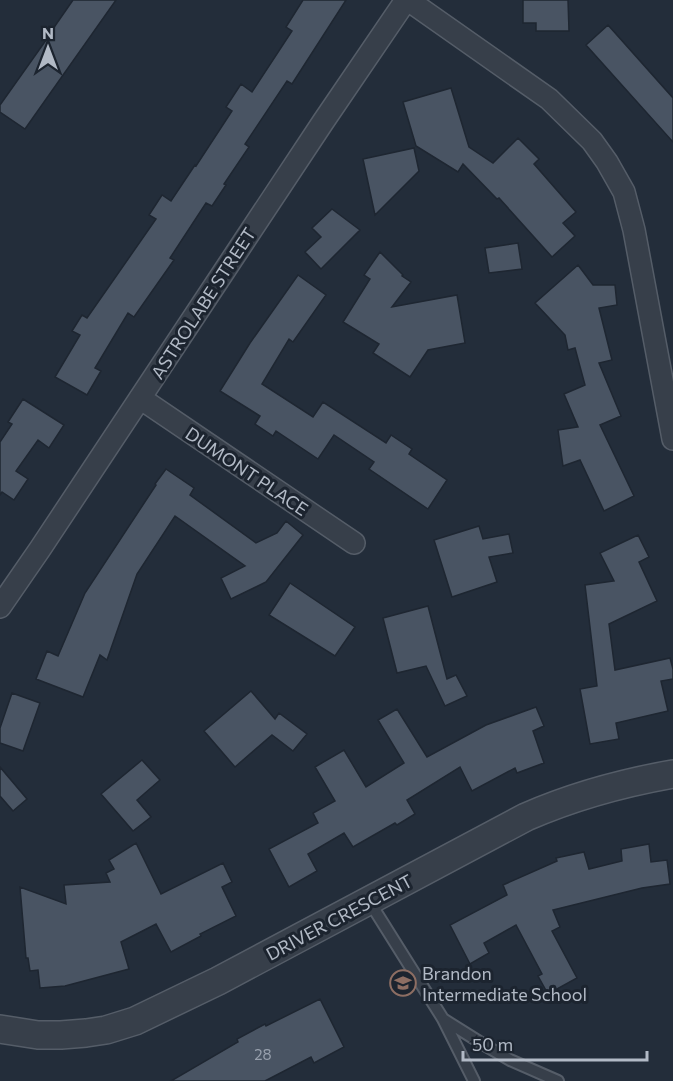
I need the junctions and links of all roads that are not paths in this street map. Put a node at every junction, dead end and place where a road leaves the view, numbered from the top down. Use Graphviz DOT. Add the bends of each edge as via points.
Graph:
graph roads {
  1 [pos="407,0"];
  2 [pos="140,398"];
  3 [pos="673,439"];
  4 [pos="354,543"];
  5 [pos="0,607"];
  6 [pos="673,774"];
  7 [pos="369,901"];
  8 [pos="443,1019"];
  9 [pos="0,1029"];
  10 [pos="474,1081"];
  11 [pos="558,1081"];
  1 -- 2 [label="street, ASTROLABE STREET"];
  1 -- 3 [label="street" via="549,99 592,141 606,162 624,192 634,230"];
  2 -- 4 [label="street, DUMONT PLACE"];
  2 -- 5 [label="street, ASTROLABE STREET"];
  6 -- 7 [label="street, DRIVER CRESCENT" via="598,790 552,806"];
  7 -- 8 [label="lane"];
  7 -- 9 [label="street, DRIVER CRESCENT" via="218,981 121,1026 61,1035"];
  8 -- 10 [label="lane"];
  8 -- 11 [label="lane" via="502,1055"];
}
